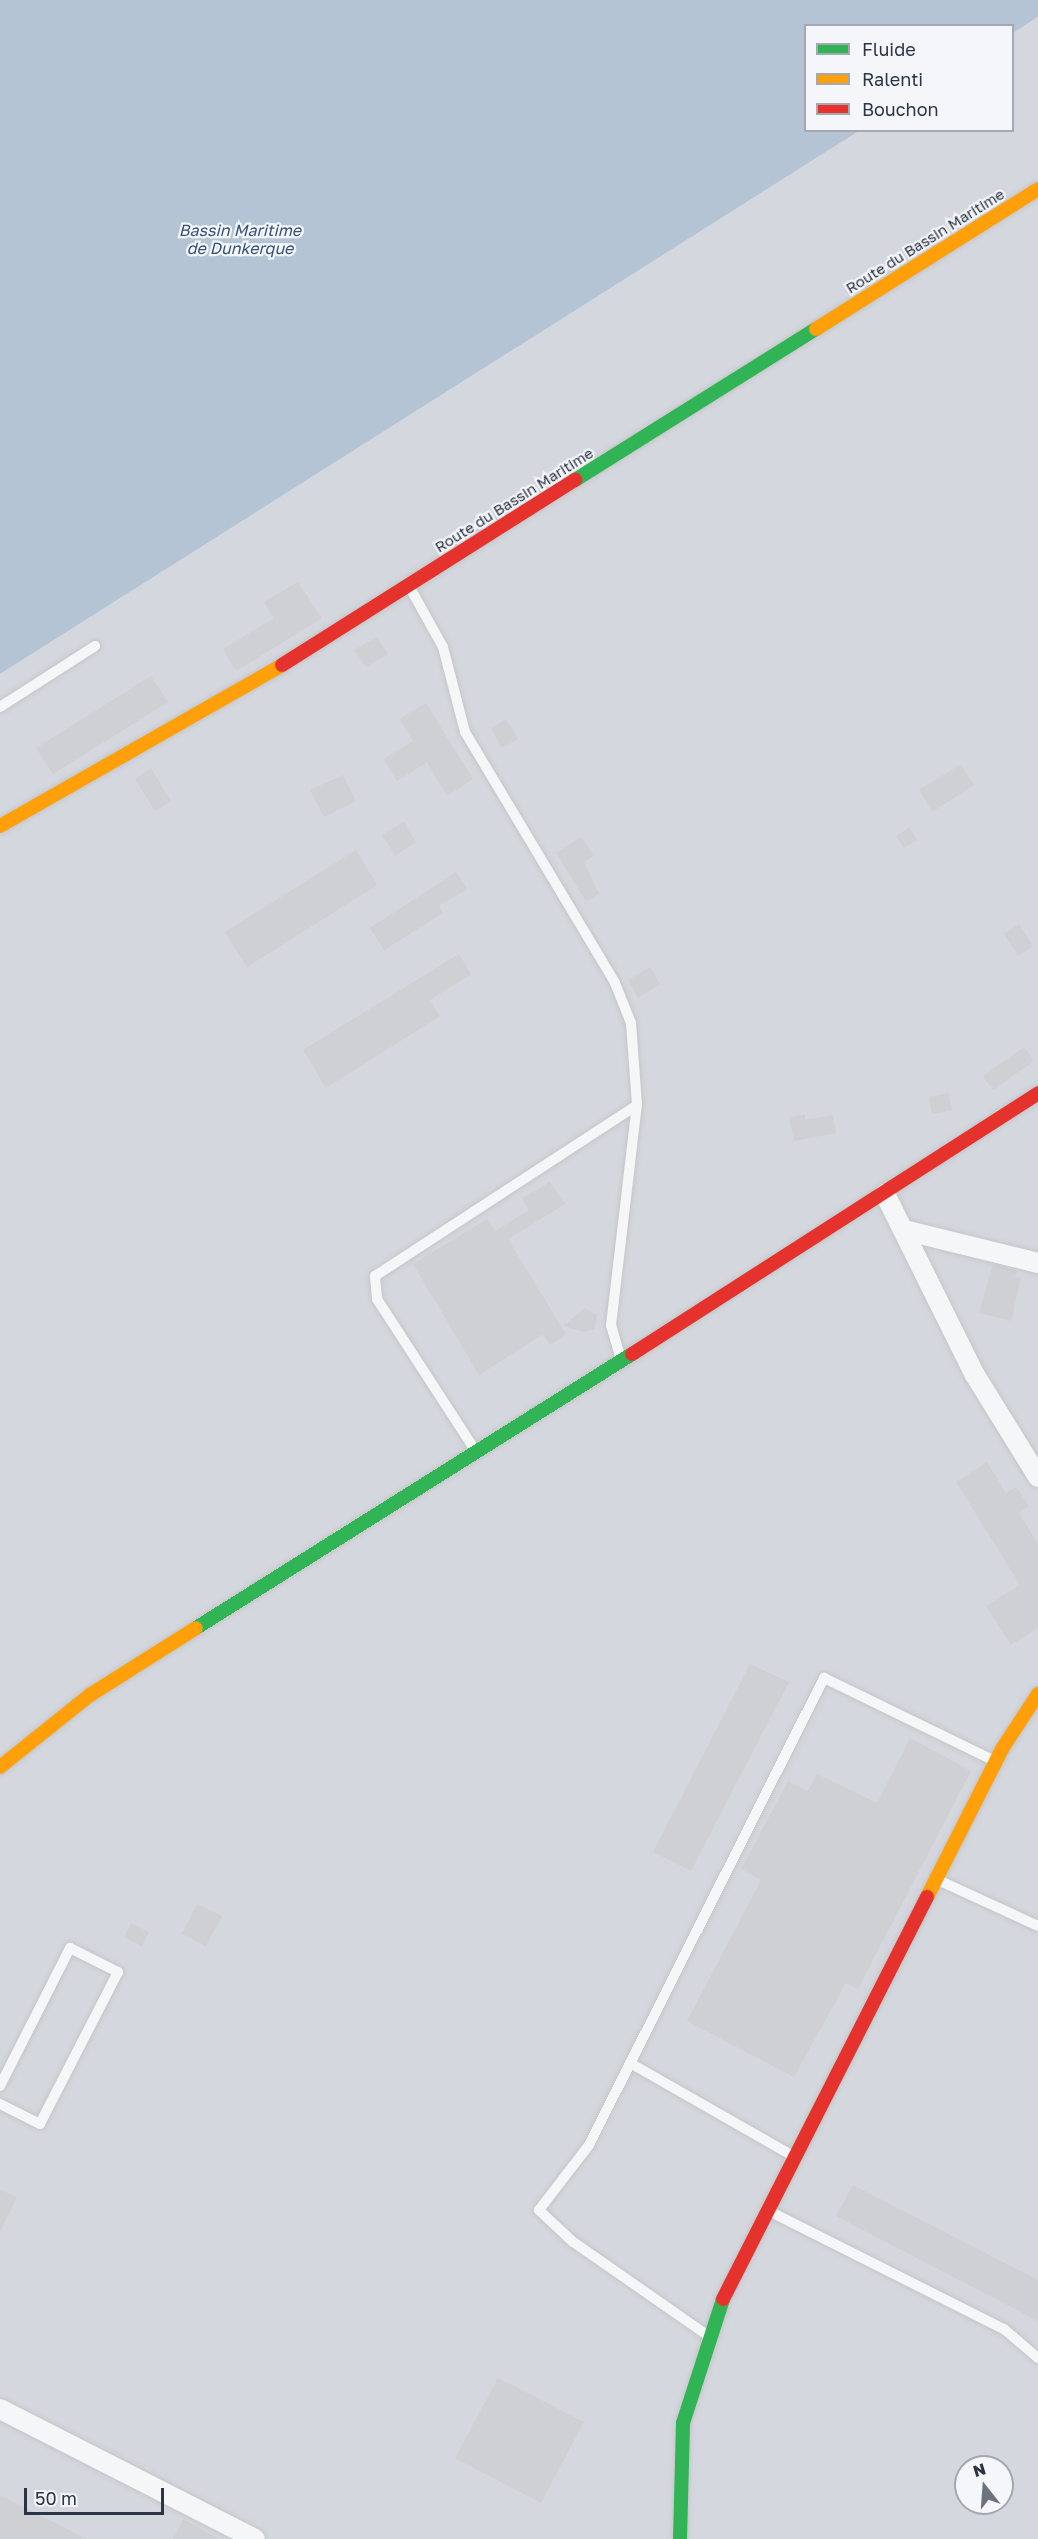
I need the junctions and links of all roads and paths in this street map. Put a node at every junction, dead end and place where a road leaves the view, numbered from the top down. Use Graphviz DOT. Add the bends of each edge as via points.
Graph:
graph roads {
  1 [pos="1038,189"];
  2 [pos="408,586"];
  3 [pos="95,646"];
  4 [pos="0,707"];
  5 [pos="0,826"];
  6 [pos="1038,1093"];
  7 [pos="636,1106"];
  8 [pos="885,1194"];
  9 [pos="908,1231"];
  10 [pos="1038,1263"];
  11 [pos="620,1357"];
  12 [pos="475,1450"];
  13 [pos="1038,1477"];
  14 [pos="1038,1694"];
  15 [pos="996,1761"];
  16 [pos="0,1767"];
  17 [pos="935,1878"];
  18 [pos="1038,1926"];
  19 [pos="630,2063"];
  20 [pos="0,2086"];
  21 [pos="0,2104"];
  22 [pos="793,2156"];
  23 [pos="766,2210"];
  24 [pos="707,2335"];
  25 [pos="1038,2358"];
  26 [pos="0,2409"];
  27 [pos="255,2539"];
  28 [pos="680,2539"];
  1 -- 2 [label="street, Route du Bassin Maritime"];
  2 -- 5 [label="street, Route du Bassin Maritime" via="221,702 80,776"];
  2 -- 7 [label="lane" via="443,647 465,732 620,992 633,1035"];
  3 -- 4 [label="lane"];
  6 -- 8 [label="street"];
  7 -- 11 [label="lane" via="611,1325"];
  7 -- 12 [label="lane" via="375,1276 377,1299"];
  8 -- 9 [label="street"];
  8 -- 11 [label="street"];
  9 -- 10 [label="street"];
  9 -- 13 [label="street" via="975,1375"];
  11 -- 12 [label="street"];
  12 -- 16 [label="street" via="90,1695"];
  14 -- 15 [label="street"];
  15 -- 17 [label="street"];
  15 -- 19 [label="lane" via="824,1678"];
  17 -- 18 [label="lane"];
  17 -- 22 [label="street"];
  19 -- 22 [label="lane"];
  19 -- 24 [label="lane" via="589,2145 539,2210 573,2242"];
  20 -- 21 [label="lane" via="70,1948 118,1972 40,2124"];
  22 -- 23 [label="street"];
  23 -- 24 [label="street"];
  23 -- 25 [label="lane" via="1004,2329"];
  24 -- 28 [label="street" via="683,2422"];
  26 -- 27 [label="street"];
}
